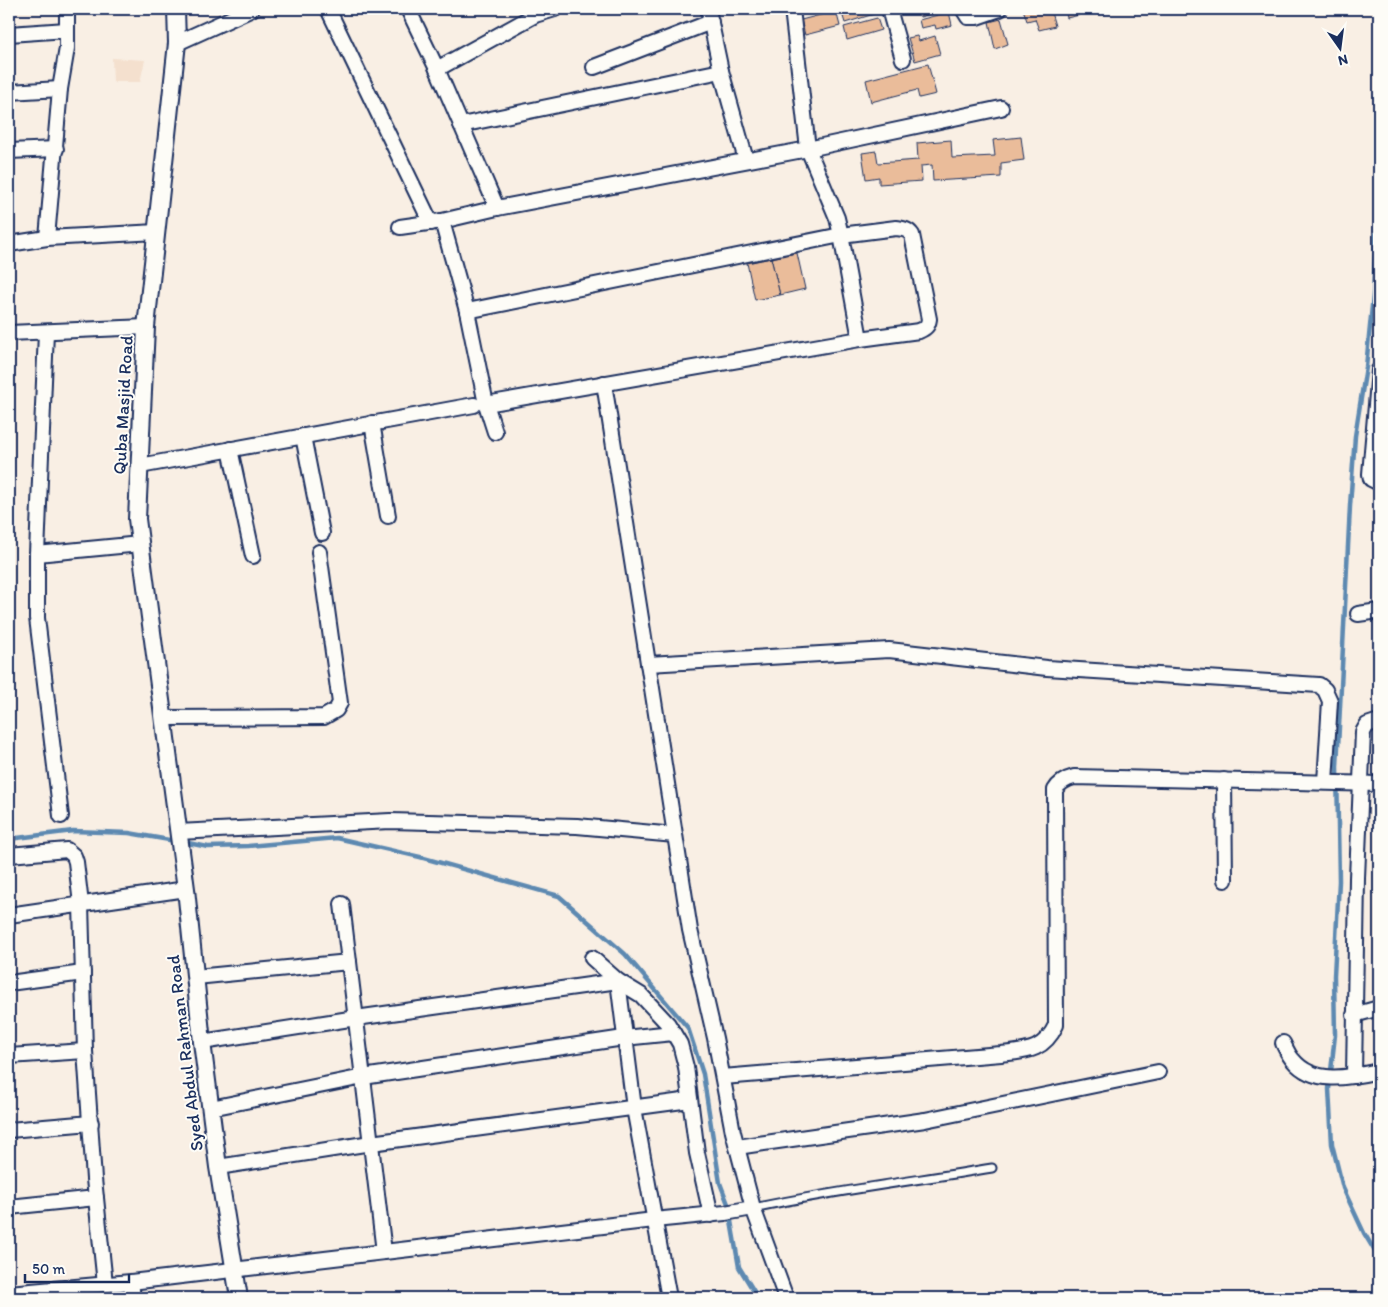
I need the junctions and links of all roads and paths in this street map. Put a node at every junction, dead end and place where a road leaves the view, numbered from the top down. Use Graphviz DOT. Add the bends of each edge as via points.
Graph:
graph roads {
  1 [pos="67,9"];
  2 [pos="176,9"];
  3 [pos="252,9"];
  4 [pos="328,9"];
  5 [pos="409,9"];
  6 [pos="555,9"];
  7 [pos="792,9"];
  8 [pos="890,9"];
  9 [pos="963,9"];
  10 [pos="1000,9"];
  11 [pos="710,16"];
  12 [pos="67,30"];
  13 [pos="9,34"];
  14 [pos="176,43"];
  15 [pos="903,58"];
  16 [pos="594,67"];
  17 [pos="438,69"];
  18 [pos="721,72"];
  19 [pos="60,89"];
  20 [pos="9,92"];
  21 [pos="1001,108"];
  22 [pos="461,125"];
  23 [pos="56,149"];
  24 [pos="808,149"];
  25 [pos="9,151"];
  26 [pos="746,160"];
  27 [pos="497,208"];
  28 [pos="436,222"];
  29 [pos="400,227"];
  30 [pos="156,232"];
  31 [pos="841,236"];
  32 [pos="47,238"];
  33 [pos="9,244"];
  34 [pos="467,311"];
  35 [pos="146,327"];
  36 [pos="46,332"];
  37 [pos="9,333"];
  38 [pos="860,339"];
  39 [pos="1379,370"];
  40 [pos="604,383"];
  41 [pos="480,404"];
  42 [pos="1377,414"];
  43 [pos="372,423"];
  44 [pos="495,432"];
  45 [pos="304,436"];
  46 [pos="230,449"];
  47 [pos="140,466"];
  48 [pos="1379,483"];
  49 [pos="388,516"];
  50 [pos="322,533"];
  51 [pos="140,544"];
  52 [pos="320,552"];
  53 [pos="37,554"];
  54 [pos="253,556"];
  55 [pos="1379,611"];
  56 [pos="1358,614"];
  57 [pos="648,664"];
  58 [pos="165,718"];
  59 [pos="1379,721"];
  60 [pos="1224,780"];
  61 [pos="1327,782"];
  62 [pos="1356,782"];
  63 [pos="1379,784"];
  64 [pos="174,803"];
  65 [pos="61,816"];
  66 [pos="178,832"];
  67 [pos="676,835"];
  68 [pos="9,855"];
  69 [pos="1225,880"];
  70 [pos="186,890"];
  71 [pos="81,904"];
  72 [pos="342,904"];
  73 [pos="9,915"];
  74 [pos="592,958"];
  75 [pos="349,962"];
  76 [pos="83,973"];
  77 [pos="196,977"];
  78 [pos="618,981"];
  79 [pos="9,983"];
  80 [pos="1379,1008"];
  81 [pos="1354,1015"];
  82 [pos="356,1018"];
  83 [pos="673,1033"];
  84 [pos="624,1038"];
  85 [pos="202,1042"];
  86 [pos="1283,1043"];
  87 [pos="85,1051"];
  88 [pos="9,1056"];
  89 [pos="1158,1072"];
  90 [pos="1379,1072"];
  91 [pos="363,1077"];
  92 [pos="723,1077"];
  93 [pos="1348,1077"];
  94 [pos="690,1100"];
  95 [pos="211,1108"];
  96 [pos="634,1108"];
  97 [pos="91,1123"];
  98 [pos="9,1130"];
  99 [pos="371,1143"];
  100 [pos="737,1147"];
  101 [pos="218,1167"];
  102 [pos="992,1168"];
  103 [pos="96,1198"];
  104 [pos="9,1207"];
  105 [pos="753,1208"];
  106 [pos="711,1215"];
  107 [pos="654,1220"];
  108 [pos="384,1252"];
  109 [pos="234,1270"];
  110 [pos="131,1282"];
  111 [pos="105,1284"];
  112 [pos="9,1293"];
  113 [pos="133,1298"];
  114 [pos="239,1298"];
  115 [pos="669,1298"];
  116 [pos="786,1298"];
  1 -- 12 [label="street"];
  2 -- 14 [label="street, Quba Masjid Road"];
  3 -- 14 [label="street"];
  4 -- 28 [label="street"];
  5 -- 17 [label="street"];
  6 -- 17 [label="street" via="535,15"];
  7 -- 24 [label="street"];
  8 -- 15 [label="street"];
  9 -- 10 [label="street" via="968,17 977,17"];
  11 -- 16 [label="street"];
  11 -- 18 [label="street"];
  12 -- 13 [label="street"];
  12 -- 19 [label="street"];
  14 -- 30 [label="street, Quba Masjid Road"];
  17 -- 22 [label="street"];
  18 -- 22 [label="street"];
  18 -- 26 [label="street"];
  19 -- 20 [label="street"];
  19 -- 23 [label="street"];
  21 -- 24 [label="street"];
  22 -- 27 [label="street"];
  23 -- 25 [label="street"];
  23 -- 32 [label="street"];
  24 -- 26 [label="street"];
  24 -- 31 [label="street"];
  26 -- 27 [label="street"];
  27 -- 28 [label="street"];
  28 -- 29 [label="street"];
  28 -- 34 [label="street"];
  30 -- 32 [label="street"];
  30 -- 35 [label="street, Quba Masjid Road"];
  31 -- 34 [label="street"];
  31 -- 38 [label="street"];
  31 -- 38 [label="street" via="896,228 909,231 929,319 925,329 920,331"];
  32 -- 33 [label="street"];
  34 -- 41 [label="street"];
  35 -- 36 [label="street"];
  35 -- 47 [label="street, Quba Masjid Road"];
  36 -- 37 [label="street"];
  36 -- 53 [label="street"];
  38 -- 40 [label="street"];
  39 -- 42 [label="street"];
  40 -- 41 [label="street"];
  40 -- 57 [label="street"];
  41 -- 43 [label="street"];
  41 -- 44 [label="street"];
  42 -- 48 [label="street" via="1370,474"];
  43 -- 45 [label="street"];
  43 -- 49 [label="street"];
  45 -- 46 [label="street"];
  45 -- 50 [label="street"];
  46 -- 47 [label="street"];
  46 -- 54 [label="street"];
  47 -- 51 [label="street, Quba Masjid Road" via="137,519"];
  51 -- 53 [label="street"];
  51 -- 58 [label="street, Quba Masjid Road"];
  52 -- 58 [label="street" via="340,703 336,710 324,717"];
  53 -- 65 [label="street" via="37,618"];
  55 -- 56 [label="street"];
  57 -- 61 [label="street" via="889,650 1047,668 1319,685 1330,701"];
  57 -- 67 [label="street"];
  58 -- 64 [label="street, Quba Masjid Road"];
  59 -- 62 [label="street" via="1364,728"];
  60 -- 61 [label="street"];
  60 -- 69 [label="street"];
  60 -- 92 [label="street" via="1074,777 1062,782 1055,790 1056,1025 1041,1046 1000,1054"];
  61 -- 62 [label="street"];
  62 -- 63 [label="street"];
  62 -- 81 [label="street"];
  64 -- 66 [label="street, Syed Abdul Rahman Road"];
  66 -- 67 [label="street" via="390,821 577,826"];
  66 -- 70 [label="street, Syed Abdul Rahman Road"];
  67 -- 92 [label="street" via="690,930"];
  68 -- 71 [label="street" via="66,850 76,862"];
  70 -- 71 [label="street"];
  70 -- 77 [label="street, Syed Abdul Rahman Road"];
  71 -- 73 [label="street"];
  71 -- 76 [label="street"];
  72 -- 75 [label="street"];
  74 -- 78 [label="street"];
  75 -- 77 [label="street"];
  75 -- 82 [label="street"];
  76 -- 79 [label="street"];
  76 -- 87 [label="street"];
  77 -- 85 [label="street, Syed Abdul Rahman Road"];
  78 -- 82 [label="street"];
  78 -- 83 [label="street" via="641,995"];
  78 -- 84 [label="street"];
  80 -- 81 [label="street"];
  81 -- 93 [label="street"];
  82 -- 85 [label="street"];
  82 -- 91 [label="street"];
  83 -- 84 [label="street"];
  83 -- 94 [label="street" via="680,1044 686,1067"];
  84 -- 91 [label="street"];
  84 -- 96 [label="street"];
  85 -- 95 [label="street, Syed Abdul Rahman Road"];
  86 -- 93 [label="street" via="1302,1070 1319,1077"];
  87 -- 88 [label="street"];
  87 -- 97 [label="street"];
  89 -- 100 [label="street" via="926,1120"];
  90 -- 93 [label="street"];
  91 -- 95 [label="street"];
  91 -- 99 [label="street"];
  92 -- 100 [label="street"];
  94 -- 96 [label="street"];
  94 -- 106 [label="street" via="696,1153"];
  95 -- 101 [label="street, Syed Abdul Rahman Road"];
  96 -- 99 [label="street"];
  96 -- 107 [label="street"];
  97 -- 98 [label="street"];
  97 -- 103 [label="street"];
  99 -- 101 [label="street"];
  99 -- 108 [label="street"];
  100 -- 105 [label="street"];
  101 -- 109 [label="street, Syed Abdul Rahman Road"];
  102 -- 105 [label="lane"];
  103 -- 104 [label="street"];
  103 -- 111 [label="street"];
  105 -- 106 [label="street"];
  105 -- 116 [label="street"];
  106 -- 107 [label="street"];
  107 -- 108 [label="street"];
  107 -- 115 [label="street"];
  108 -- 109 [label="street"];
  109 -- 110 [label="street"];
  109 -- 114 [label="street, Syed Abdul Rahman Road"];
  110 -- 111 [label="street"];
  110 -- 113 [label="street"];
  111 -- 112 [label="street"];
}
